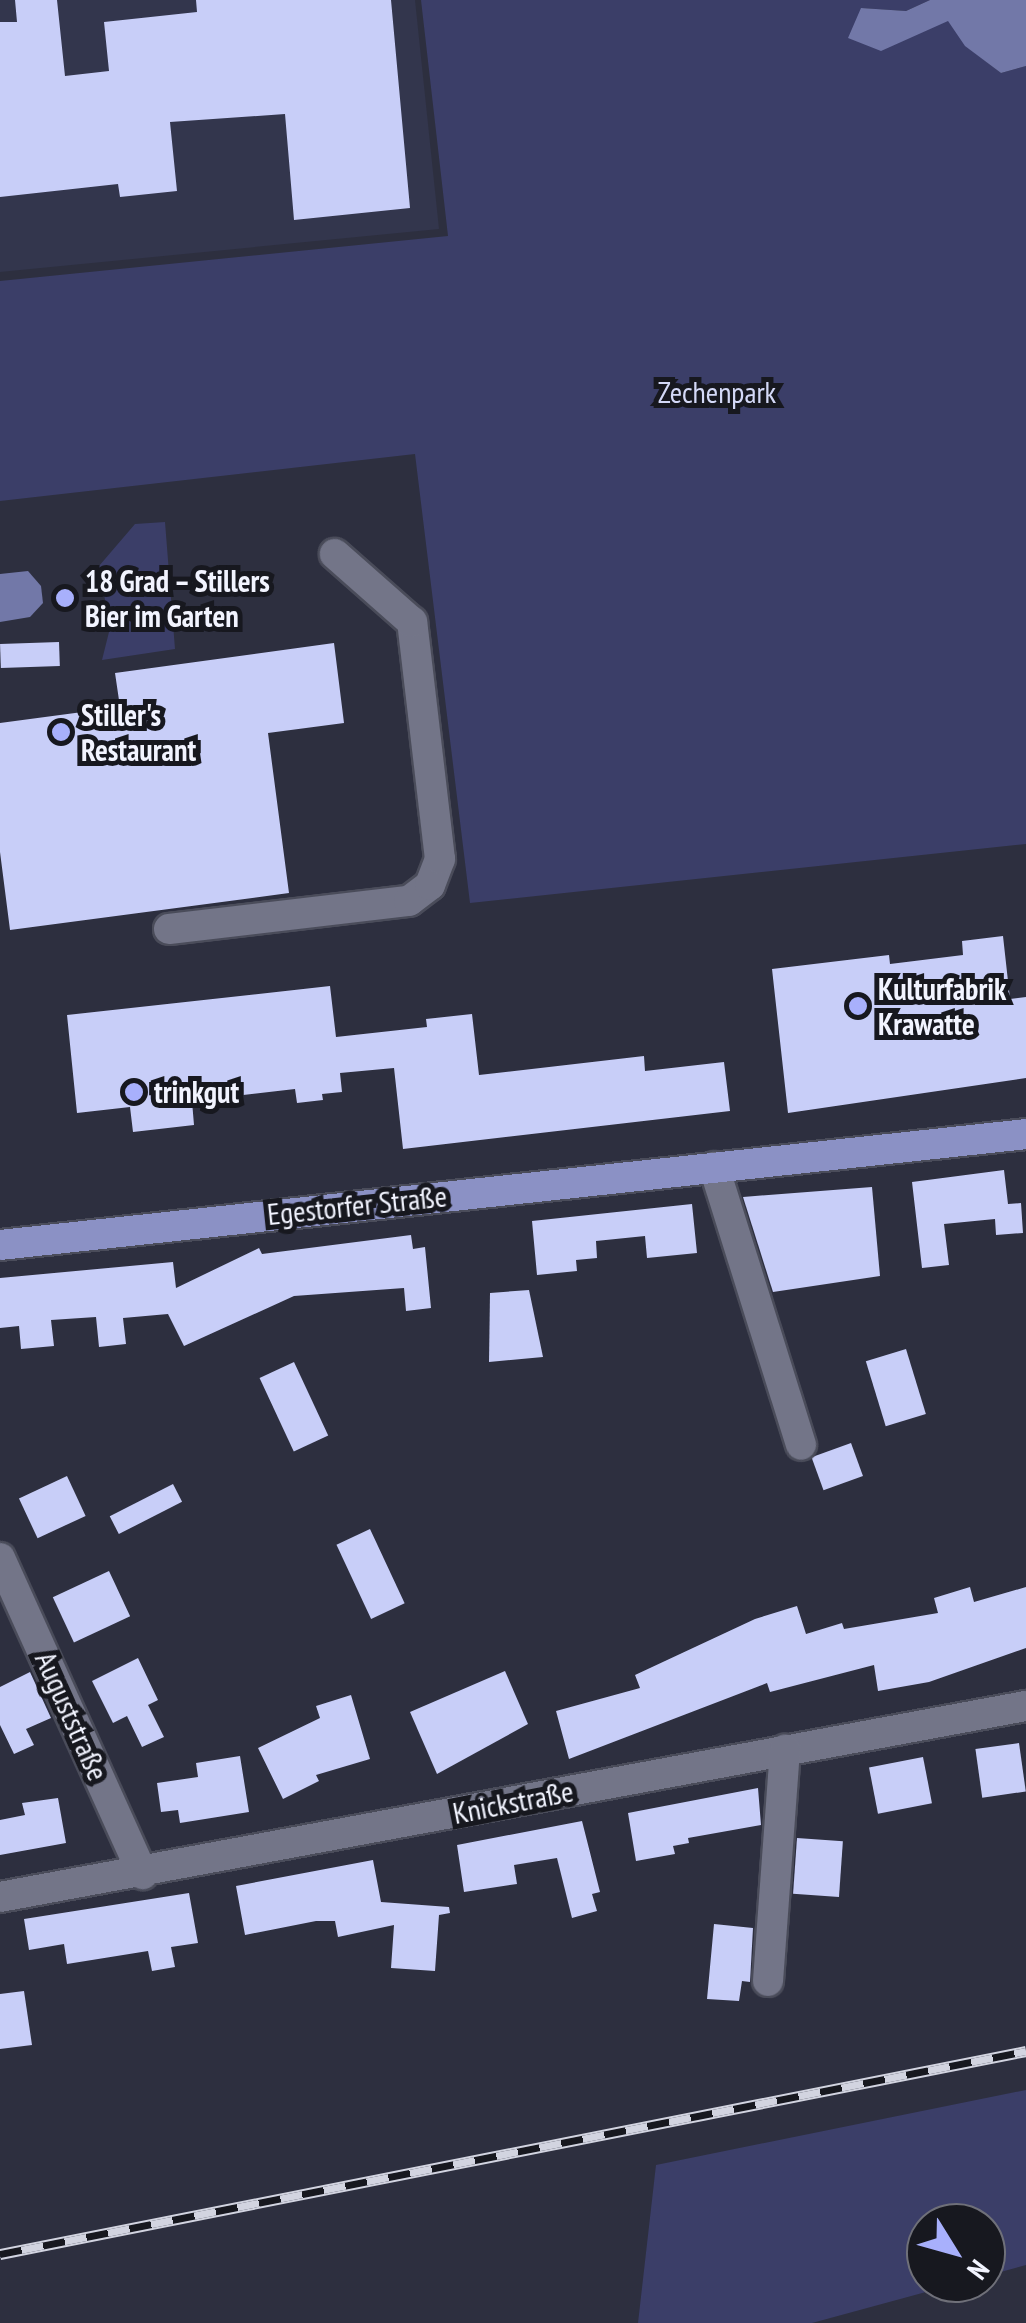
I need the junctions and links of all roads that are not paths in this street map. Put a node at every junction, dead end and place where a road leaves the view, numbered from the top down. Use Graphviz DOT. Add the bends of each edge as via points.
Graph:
graph roads {
  1 [pos="335,554"];
  2 [pos="170,929"];
  3 [pos="1026,1134"];
  4 [pos="714,1167"];
  5 [pos="0,1245"];
  6 [pos="801,1445"];
  7 [pos="0,1558"];
  8 [pos="1026,1706"];
  9 [pos="785,1750"];
  10 [pos="143,1874"];
  11 [pos="0,1897"];
  12 [pos="768,1981"];
  1 -- 2 [label="street" via="412,622 440,859 430,886 409,901"];
  3 -- 4 [label="main road, Egestorfer Straße"];
  4 -- 5 [label="main road, Egestorfer Straße"];
  4 -- 6 [label="street"];
  7 -- 10 [label="street, Auguststraße"];
  8 -- 9 [label="street, Knickstraße"];
  9 -- 10 [label="street, Knickstraße"];
  9 -- 12 [label="street"];
  10 -- 11 [label="street, Knickstraße"];
}
